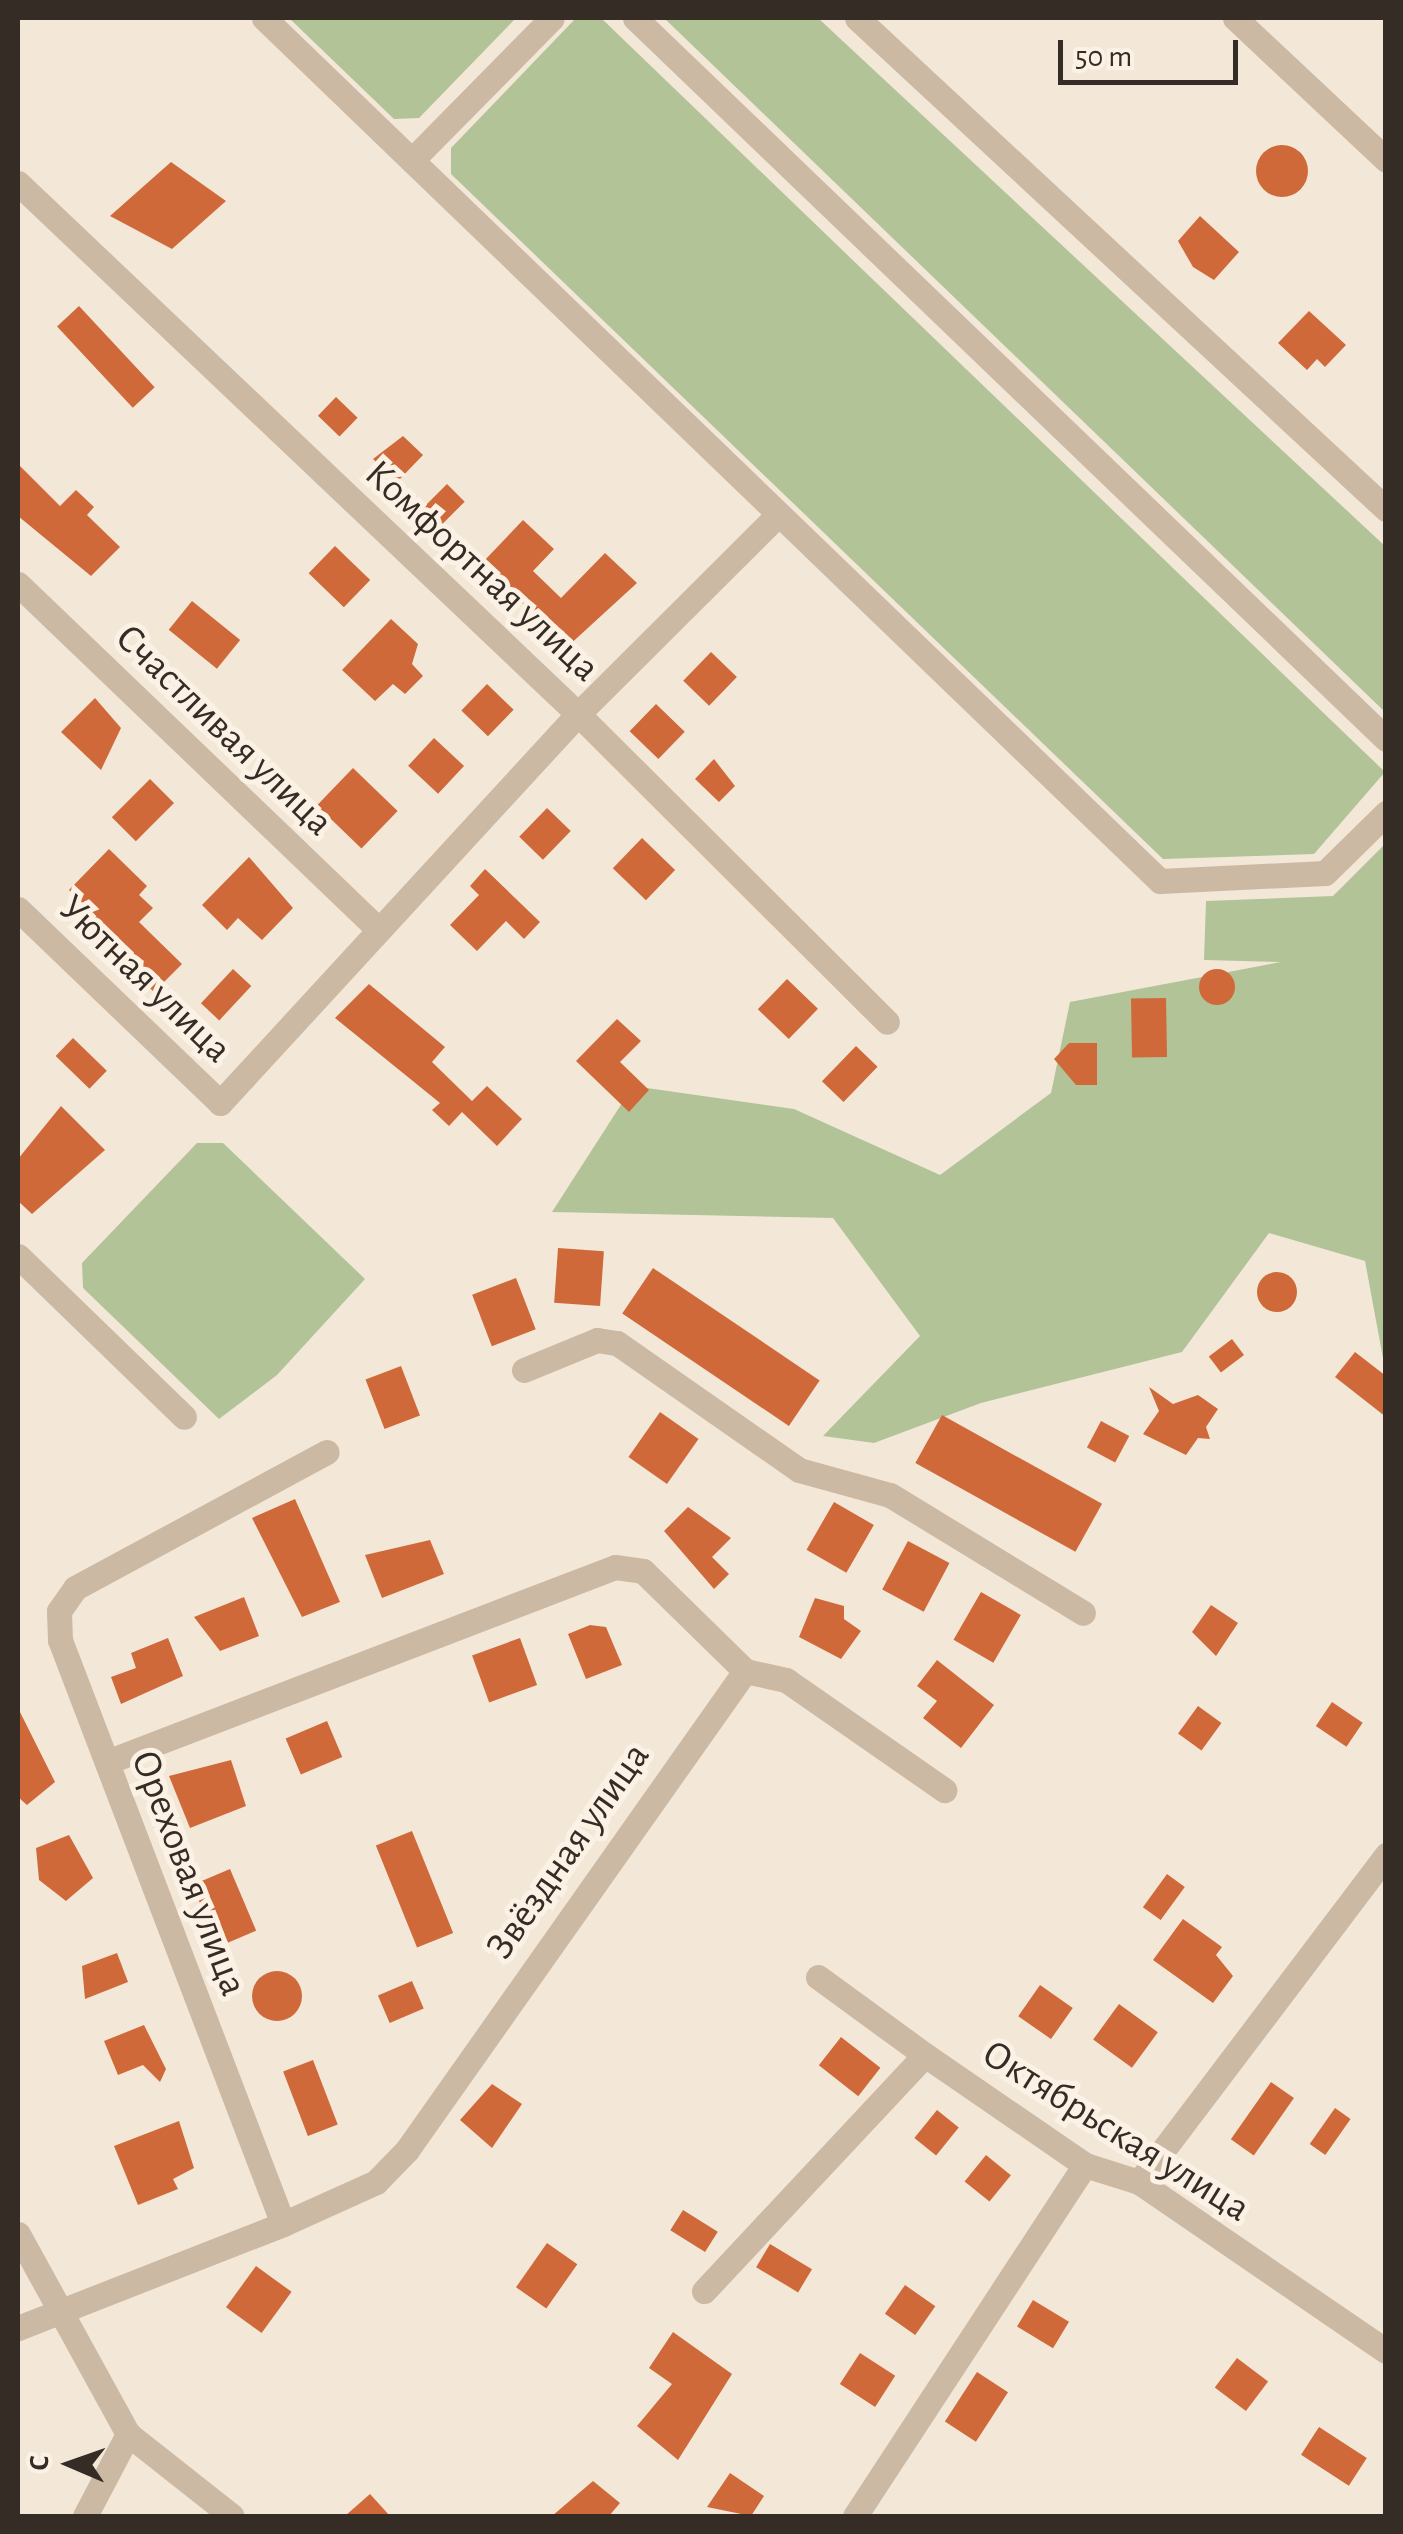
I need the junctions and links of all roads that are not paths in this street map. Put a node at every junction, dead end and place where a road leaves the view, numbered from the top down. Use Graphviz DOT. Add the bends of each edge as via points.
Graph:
graph roads {
  1 [pos="264,18"];
  2 [pos="552,18"];
  3 [pos="635,18"];
  4 [pos="857,18"];
  5 [pos="1235,18"];
  6 [pos="412,160"];
  7 [pos="1386,160"];
  8 [pos="18,183"];
  9 [pos="1386,509"];
  10 [pos="778,515"];
  11 [pos="18,584"];
  12 [pos="578,714"];
  13 [pos="1386,738"];
  14 [pos="1386,813"];
  15 [pos="18,908"];
  16 [pos="379,930"];
  17 [pos="887,1022"];
  18 [pos="18,1256"];
  19 [pos="524,1370"];
  20 [pos="184,1416"];
  21 [pos="327,1452"];
  22 [pos="1083,1613"];
  23 [pos="745,1671"];
  24 [pos="106,1762"];
  25 [pos="944,1790"];
  26 [pos="1386,1855"];
  27 [pos="818,1977"];
  28 [pos="926,2055"];
  29 [pos="1085,2165"];
  30 [pos="1139,2182"];
  31 [pos="283,2224"];
  32 [pos="18,2234"];
  33 [pos="704,2291"];
  34 [pos="54,2314"];
  35 [pos="18,2328"];
  36 [pos="1386,2351"];
  37 [pos="128,2434"];
  38 [pos="85,2516"];
  39 [pos="232,2516"];
  40 [pos="855,2516"];
  1 -- 6 [label="street"];
  2 -- 6 [label="street"];
  3 -- 13 [label="street"];
  4 -- 9 [label="street"];
  5 -- 7 [label="street"];
  6 -- 10 [label="street"];
  8 -- 12 [label="street, Комфортная улица"];
  10 -- 12 [label="street"];
  10 -- 14 [label="street" via="1160,881 1325,873"];
  11 -- 16 [label="street, Счастливая улица"];
  12 -- 16 [label="street"];
  12 -- 17 [label="street, Комфортная улица"];
  15 -- 16 [label="street, Уютная улица" via="220,1103"];
  18 -- 20 [label="street"];
  19 -- 22 [label="street" via="597,1340 617,1343 800,1470 890,1495"];
  21 -- 24 [label="street, Ореховая улица" via="75,1588 59,1611 60,1640"];
  23 -- 24 [label="street" via="643,1572 615,1566"];
  23 -- 25 [label="street" via="786,1680"];
  23 -- 31 [label="street, Звёздная улица" via="407,2150 376,2182"];
  24 -- 31 [label="street, Ореховая улица"];
  26 -- 30 [label="street"];
  27 -- 28 [label="street"];
  28 -- 29 [label="street, Октябрьская улица"];
  28 -- 33 [label="street, Октябрьская улица"];
  29 -- 30 [label="street, Октябрьская улица"];
  29 -- 40 [label="street"];
  30 -- 36 [label="street, Октябрьская улица"];
  31 -- 34 [label="street"];
  32 -- 34 [label="street"];
  34 -- 35 [label="street"];
  34 -- 37 [label="street"];
  37 -- 38 [label="street"];
  37 -- 39 [label="street"];
}
